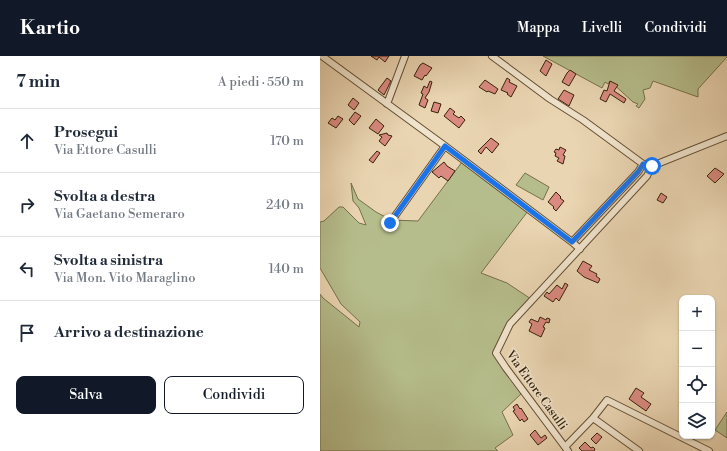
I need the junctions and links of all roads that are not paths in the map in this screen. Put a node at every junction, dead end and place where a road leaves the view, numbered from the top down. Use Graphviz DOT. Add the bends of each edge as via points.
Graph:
graph roads {
  1 [pos="322,56"];
  2 [pos="405,56"];
  3 [pos="492,56"];
  4 [pos="387,104"];
  5 [pos="727,136"];
  6 [pos="445,146"];
  7 [pos="643,164"];
  8 [pos="652,166"];
  9 [pos="390,223"];
  10 [pos="572,242"];
  11 [pos="580,249"];
  12 [pos="593,418"];
  13 [pos="567,449"];
  14 [pos="706,450"];
  15 [pos="639,451"];
  1 -- 4 [label="street"];
  2 -- 4 [label="street"];
  3 -- 7 [label="street"];
  4 -- 6 [label="street"];
  5 -- 8 [label="street"];
  6 -- 9 [label="street"];
  6 -- 10 [label="street"];
  7 -- 8 [label="street"];
  7 -- 10 [label="street"];
  8 -- 11 [label="street, Via Ettore Casulli" via="647,176"];
  10 -- 11 [label="street"];
  11 -- 13 [label="street, Via Ettore Casulli" via="510,324 496,353"];
  12 -- 13 [label="street"];
  12 -- 14 [label="street" via="607,400"];
  12 -- 15 [label="street"];
}
